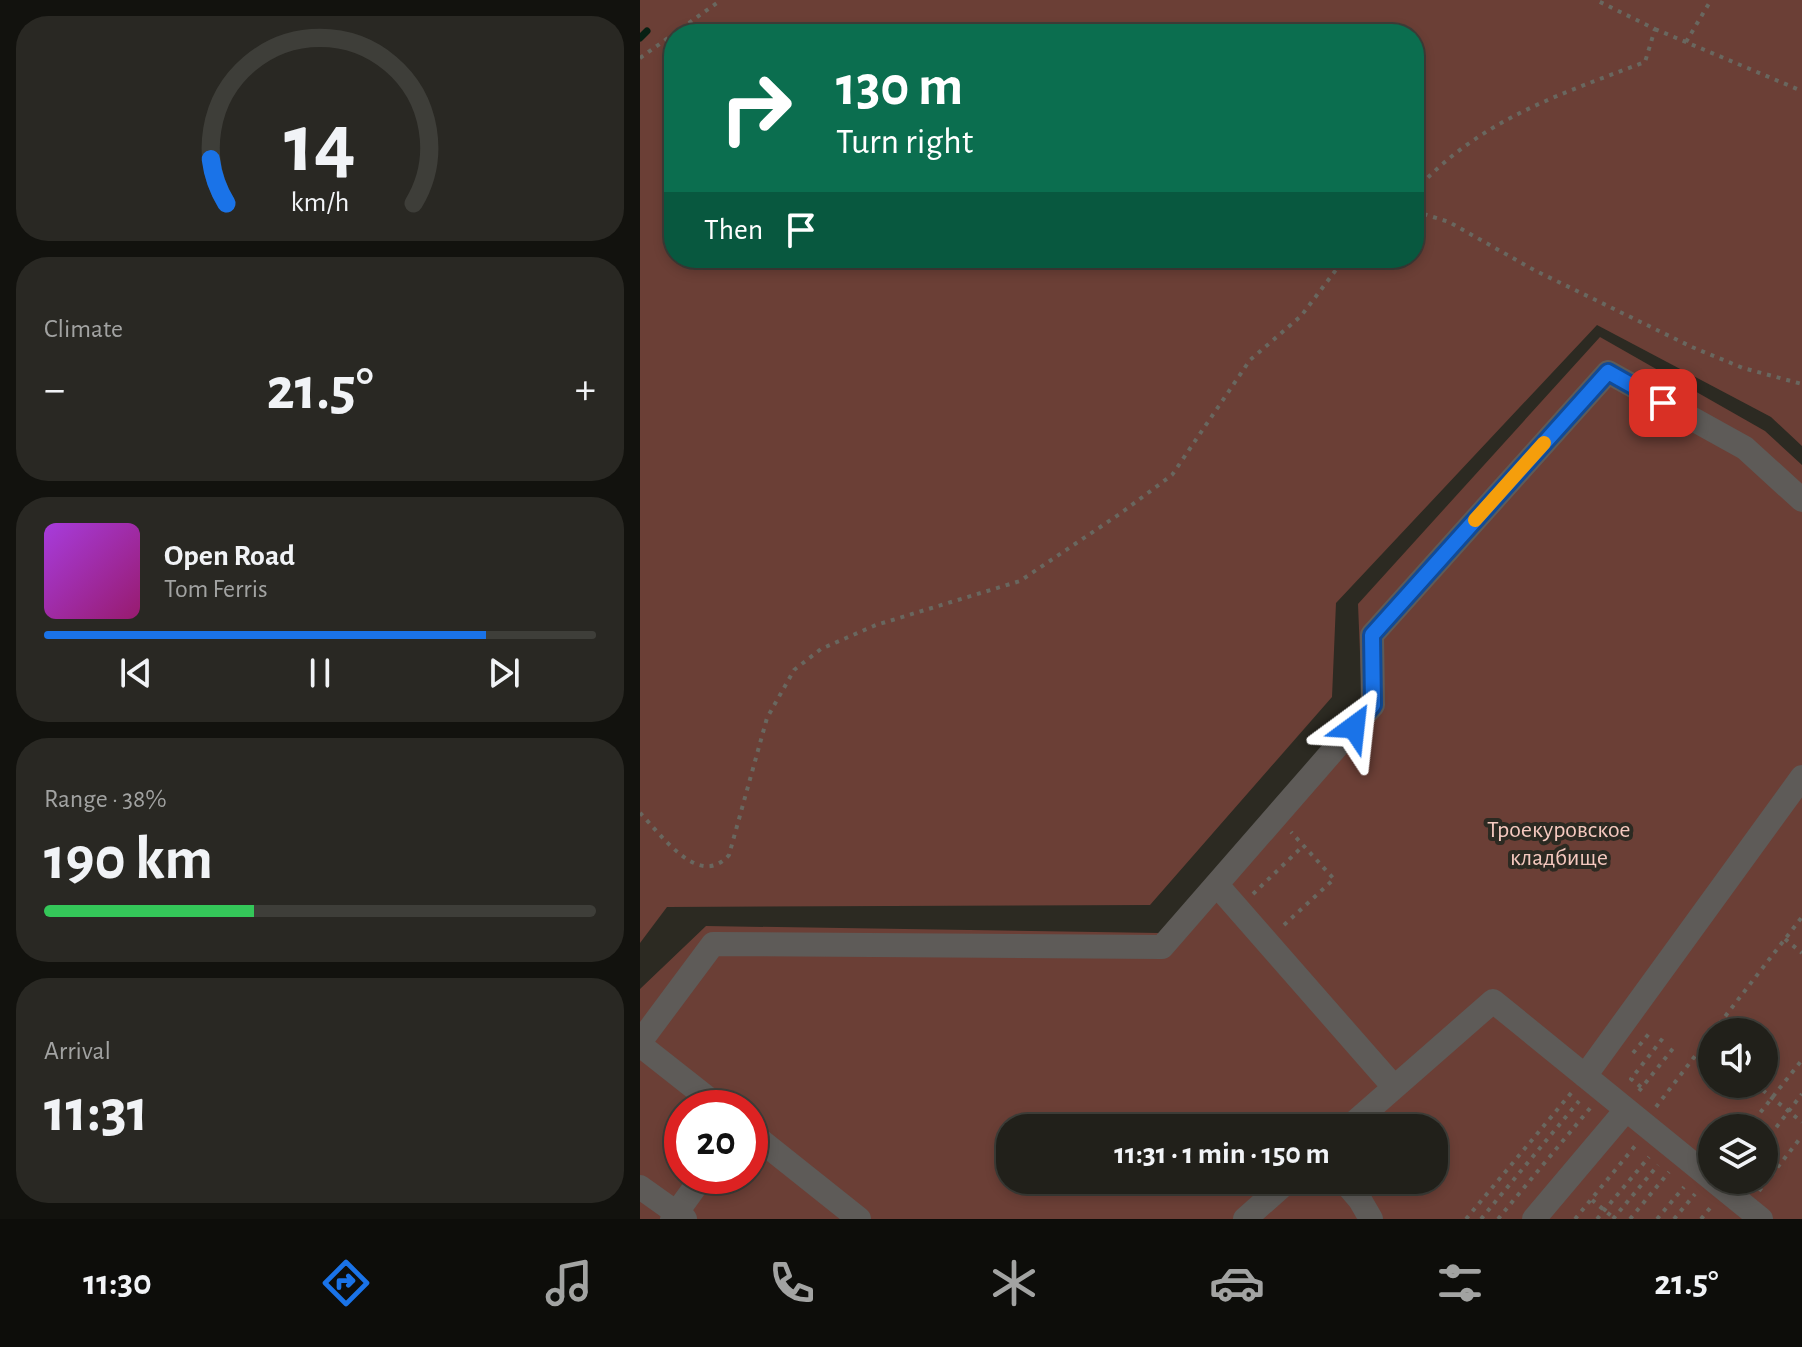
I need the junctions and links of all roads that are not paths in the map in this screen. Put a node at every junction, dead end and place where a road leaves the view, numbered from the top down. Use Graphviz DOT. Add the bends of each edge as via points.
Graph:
graph roads {
  1 [pos="1802,500"];
  2 [pos="1800,784"];
  3 [pos="1217,885"];
  4 [pos="640,1044"];
  5 [pos="1594,1084"];
  6 [pos="1394,1087"];
  7 [pos="698,1090"];
  8 [pos="1364,1114"];
  9 [pos="1668,1144"];
  10 [pos="768,1146"];
  11 [pos="640,1187"];
  12 [pos="692,1194"];
  13 [pos="1273,1194"];
  14 [pos="1355,1194"];
  15 [pos="1753,1214"];
  16 [pos="678,1217"];
  17 [pos="859,1219"];
  18 [pos="1245,1219"];
  19 [pos="1371,1219"];
  20 [pos="1534,1219"];
  1 -- 3 [label="lane" via="1745,448 1608,372 1372,635 1373,705"];
  2 -- 5 [label="lane"];
  3 -- 4 [label="lane" via="1162,947 713,944"];
  3 -- 6 [label="lane"];
  4 -- 7 [label="lane"];
  5 -- 6 [label="lane" via="1493,1001"];
  5 -- 9 [label="lane"];
  6 -- 8 [label="lane"];
  9 -- 15 [label="lane"];
  9 -- 20 [label="lane"];
  10 -- 17 [label="lane"];
  11 -- 16 [label="lane"];
  12 -- 16 [label="lane"];
  13 -- 18 [label="lane"];
  14 -- 19 [label="lane"];
}
